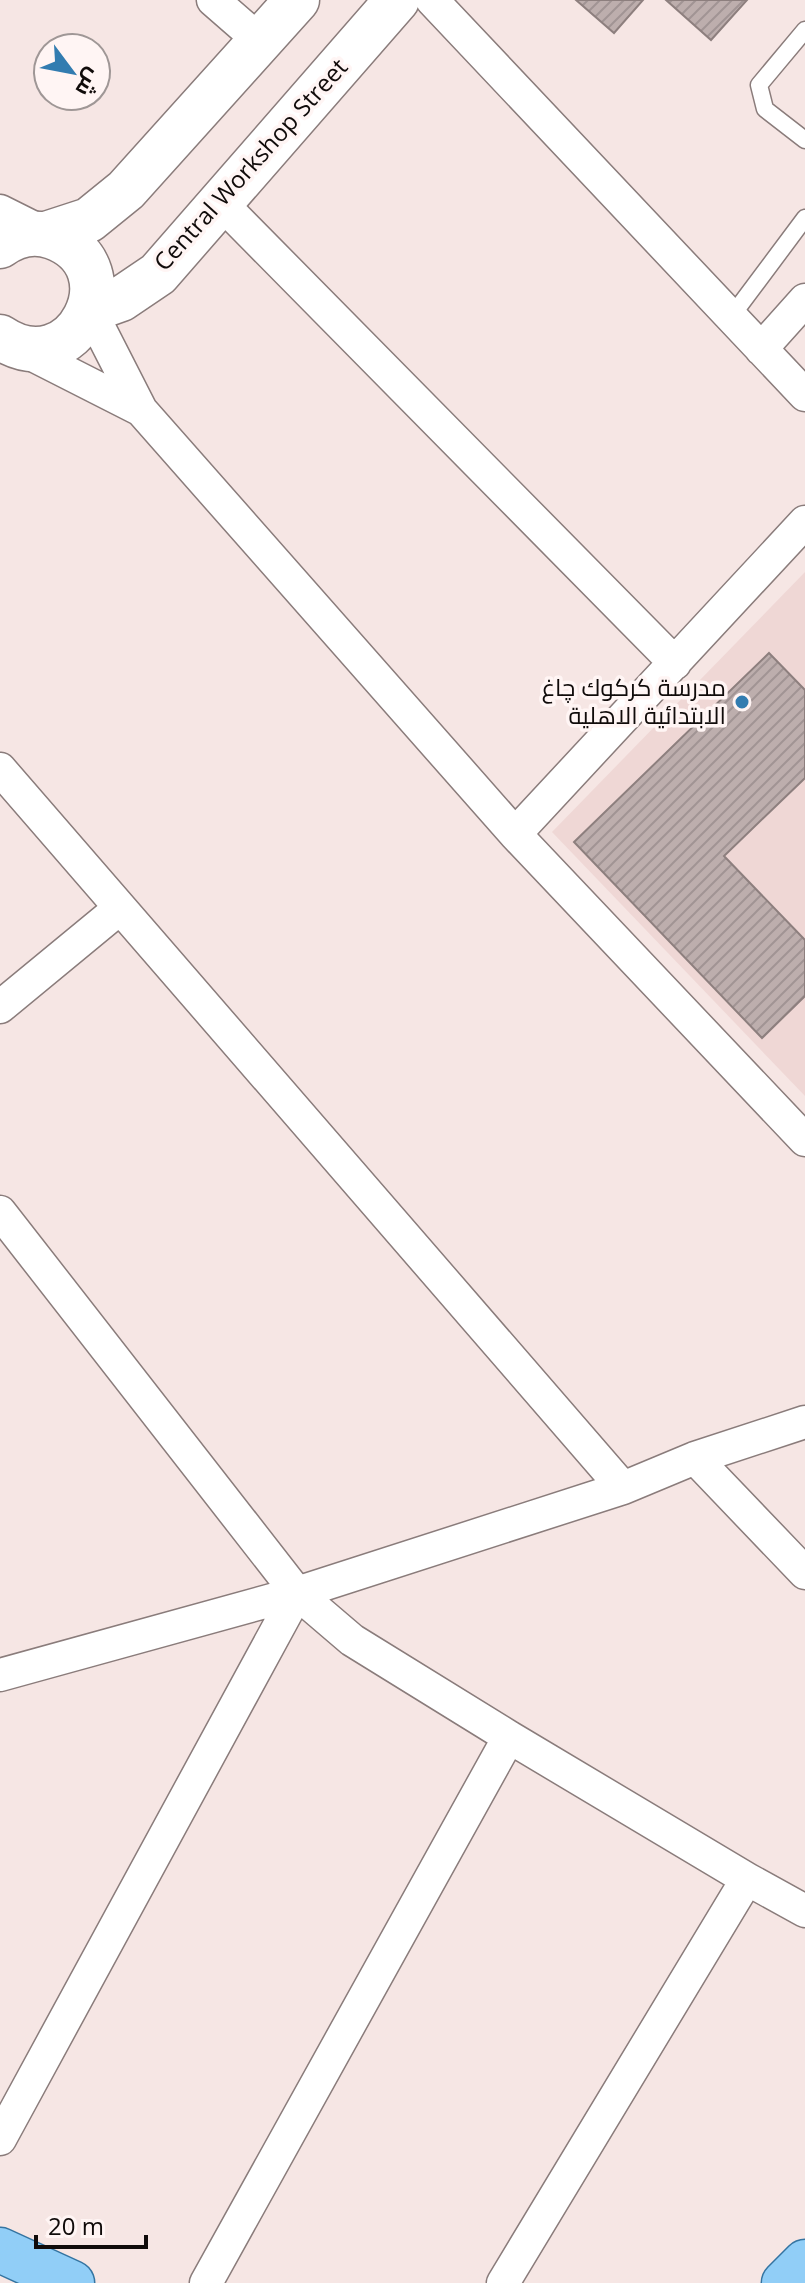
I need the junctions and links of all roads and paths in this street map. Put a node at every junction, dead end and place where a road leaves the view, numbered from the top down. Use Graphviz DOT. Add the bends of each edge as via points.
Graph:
graph roads {
  1 [pos="213,0"];
  2 [pos="297,0"];
  3 [pos="397,0"];
  4 [pos="432,0"];
  5 [pos="805,30"];
  6 [pos="260,41"];
  7 [pos="805,140"];
  8 [pos="220,202"];
  9 [pos="0,211"];
  10 [pos="805,218"];
  11 [pos="46,234"];
  12 [pos="0,246"];
  13 [pos="805,300"];
  14 [pos="90,310"];
  15 [pos="731,317"];
  16 [pos="4,340"];
  17 [pos="761,349"];
  18 [pos="805,395"];
  19 [pos="141,410"];
  20 [pos="805,522"];
  21 [pos="675,663"];
  22 [pos="0,769"];
  23 [pos="515,834"];
  24 [pos="120,908"];
  25 [pos="0,1007"];
  26 [pos="805,1140"];
  27 [pos="0,1212"];
  28 [pos="805,1422"];
  29 [pos="695,1458"];
  30 [pos="623,1488"];
  31 [pos="805,1573"];
  32 [pos="297,1593"];
  33 [pos="0,1675"];
  34 [pos="509,1737"];
  35 [pos="747,1879"];
  36 [pos="805,1911"];
  37 [pos="0,2139"];
  38 [pos="0,2250"];
  39 [pos="805,2262"];
  40 [pos="72,2283"];
  41 [pos="206,2283"];
  42 [pos="503,2283"];
  43 [pos="784,2283"];
  1 -- 6 [label="street"];
  2 -- 6 [label="main road"];
  3 -- 8 [label="main road, Central Workshop Street"];
  4 -- 15 [label="street"];
  5 -- 7 [label="lane" via="759,85 765,109"];
  6 -- 11 [label="main road" via="126,190 89,220"];
  8 -- 14 [label="main road, Central Workshop Street" via="158,274 121,299"];
  8 -- 21 [label="street"];
  9 -- 11 [label="street"];
  10 -- 15 [label="lane"];
  11 -- 12 [label="main road" via="27,234"];
  11 -- 14 [label="main road" via="64,241 89,271"];
  13 -- 17 [label="street"];
  14 -- 16 [label="main road" via="80,327 47,348"];
  14 -- 19 [label="street"];
  15 -- 17 [label="street"];
  16 -- 19 [label="street"];
  17 -- 18 [label="street"];
  19 -- 23 [label="street"];
  20 -- 21 [label="street"];
  21 -- 23 [label="street"];
  22 -- 24 [label="street"];
  23 -- 26 [label="street"];
  24 -- 25 [label="street"];
  24 -- 30 [label="street"];
  27 -- 32 [label="street"];
  28 -- 29 [label="street"];
  29 -- 30 [label="street"];
  29 -- 31 [label="street"];
  30 -- 32 [label="street"];
  32 -- 33 [label="street"];
  32 -- 34 [label="street" via="352,1640"];
  32 -- 37 [label="street"];
  34 -- 35 [label="street"];
  34 -- 41 [label="street"];
  35 -- 36 [label="street"];
  35 -- 42 [label="street"];
  38 -- 40 [label="main road"];
  39 -- 43 [label="main road"];
}
